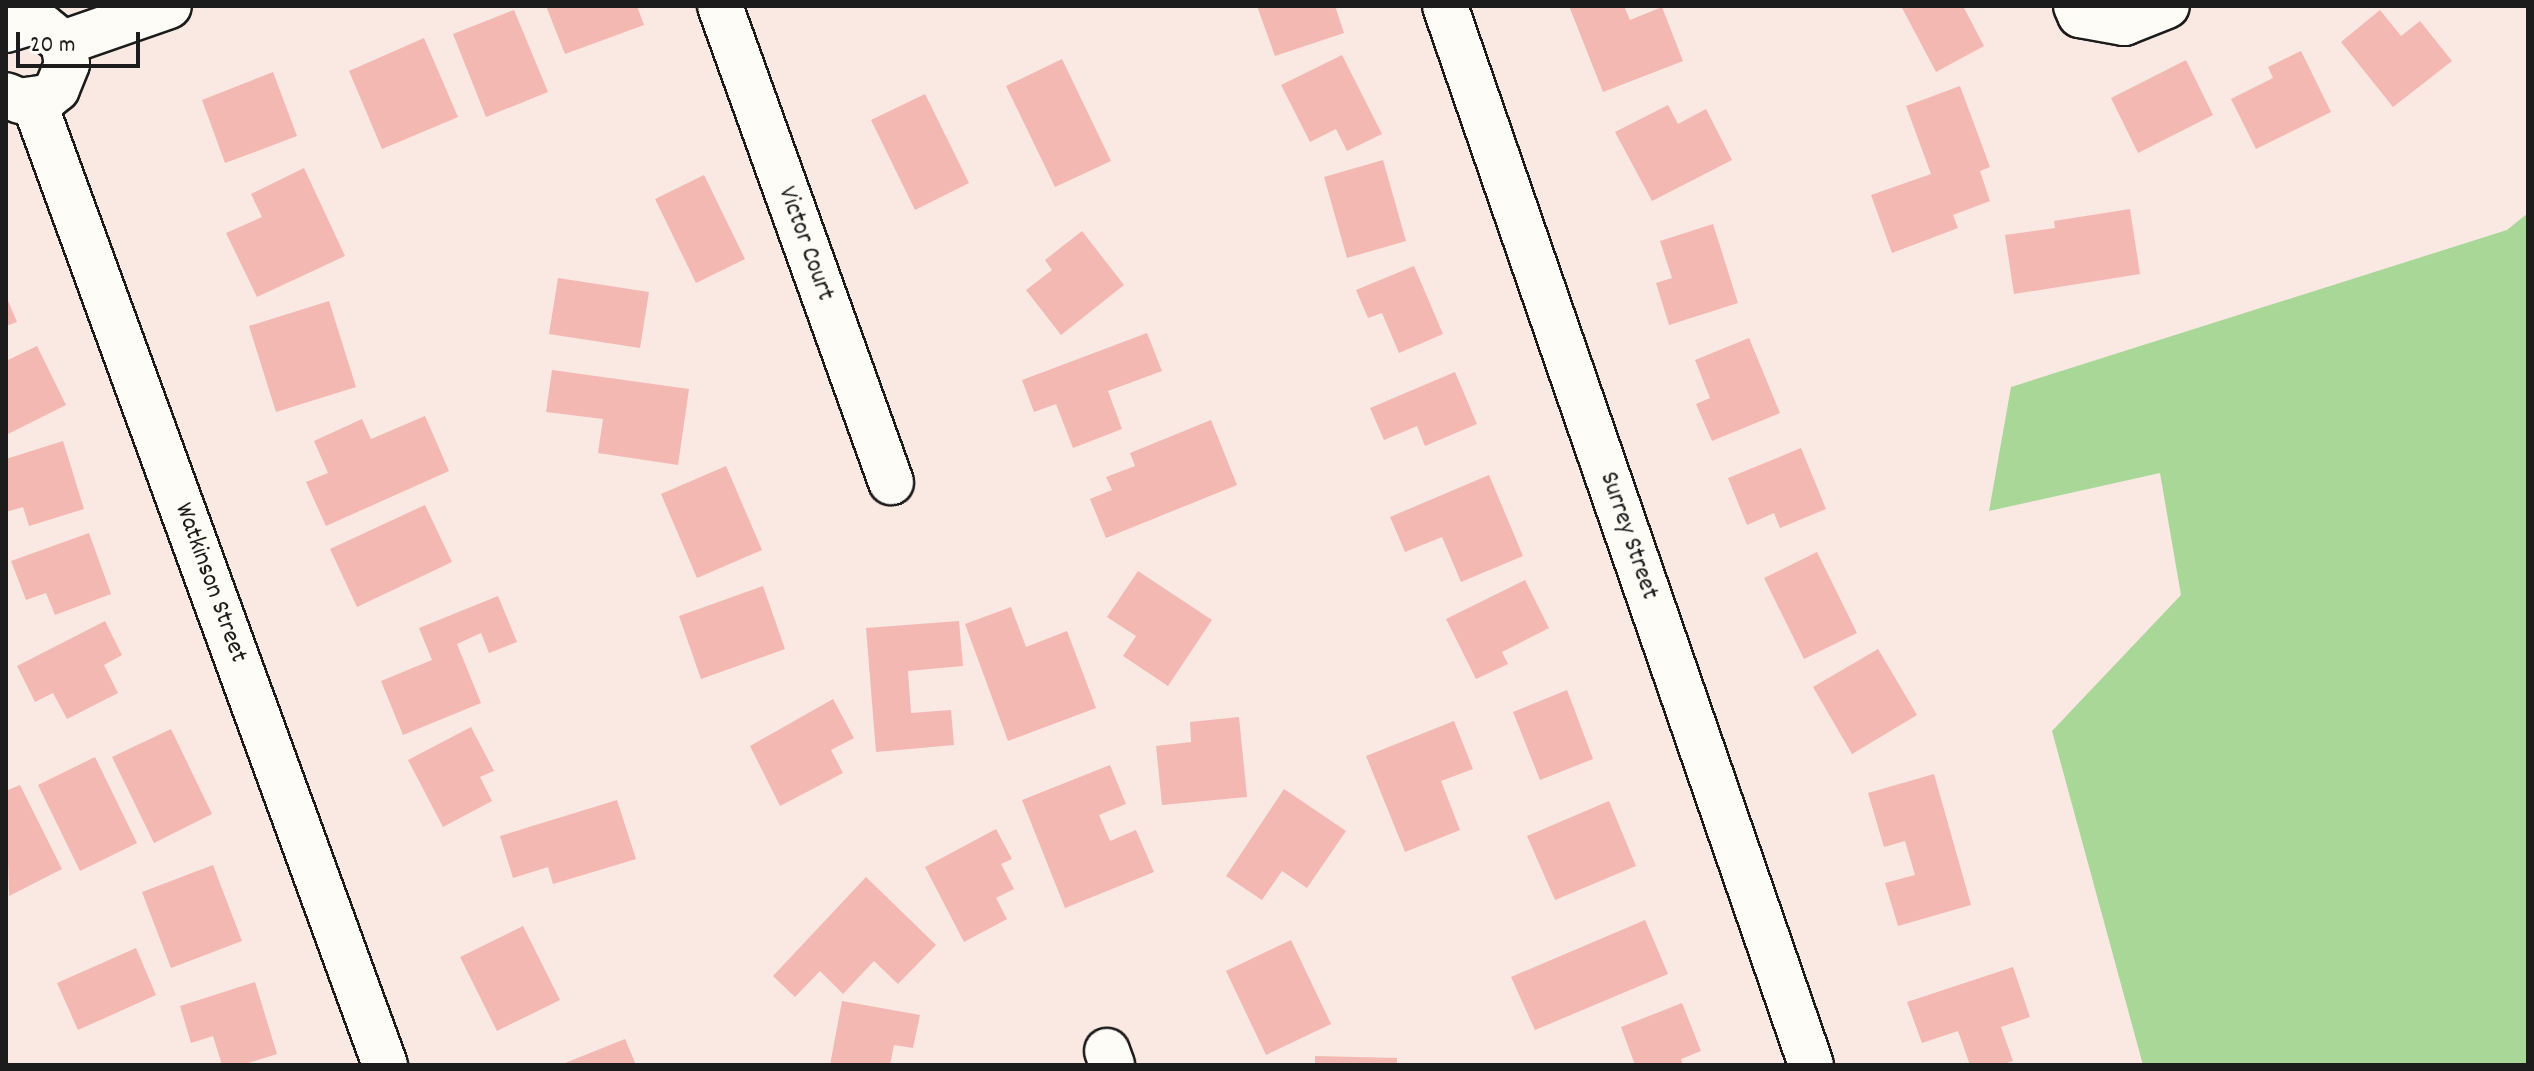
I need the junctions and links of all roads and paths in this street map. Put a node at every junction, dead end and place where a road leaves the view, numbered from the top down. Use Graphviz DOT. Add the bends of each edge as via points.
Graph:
graph roads {
  1 [pos="169,6"];
  2 [pos="720,6"];
  3 [pos="1445,6"];
  4 [pos="2076,6"];
  5 [pos="2167,6"];
  6 [pos="10,20"];
  7 [pos="63,43"];
  8 [pos="20,98"];
  9 [pos="891,482"];
  10 [pos="385,1065"];
  11 [pos="1811,1065"];
  1 -- 7 [label="street"];
  2 -- 9 [label="street, Victor Court"];
  3 -- 11 [label="street, Surrey Street"];
  4 -- 5 [label="street" via="2080,15 2124,23"];
  6 -- 7 [label="street" via="42,26"];
  7 -- 8 [label="street" via="67,64 57,89"];
  8 -- 10 [label="street, Watkinson Street"];
}
